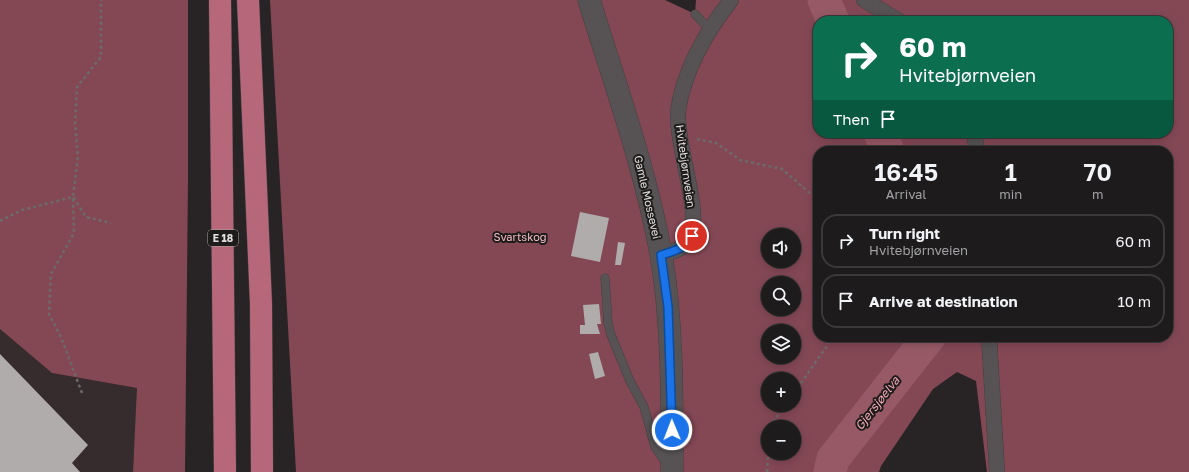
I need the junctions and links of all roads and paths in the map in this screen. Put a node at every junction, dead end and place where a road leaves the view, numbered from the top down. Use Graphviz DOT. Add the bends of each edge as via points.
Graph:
graph roads {
  1 [pos="102,0"];
  2 [pos="220,0"];
  3 [pos="248,0"];
  4 [pos="589,0"];
  5 [pos="731,0"];
  6 [pos="864,0"];
  7 [pos="696,14"];
  8 [pos="891,16"];
  9 [pos="709,29"];
  10 [pos="679,135"];
  11 [pos="813,196"];
  12 [pos="73,197"];
  13 [pos="0,221"];
  14 [pos="111,223"];
  15 [pos="661,255"];
  16 [pos="605,278"];
  17 [pos="828,342"];
  18 [pos="989,342"];
  19 [pos="801,383"];
  20 [pos="82,393"];
  21 [pos="768,460"];
  22 [pos="225,472"];
  23 [pos="262,472"];
  24 [pos="672,472"];
  25 [pos="767,472"];
  26 [pos="997,472"];
  1 -- 12 [label="path" via="101,57 77,87 75,124 78,156"];
  2 -- 22 [label="highway, E 18"];
  3 -- 23 [label="highway" via="261,304"];
  4 -- 15 [label="main road, Gamle Mossevei" via="638,153"];
  5 -- 9 [label="street, Hvitebjørnveien"];
  6 -- 8 [label="street"];
  7 -- 9 [label="lane"];
  9 -- 10 [label="street, Hvitebjørnveien" via="687,76 679,106"];
  10 -- 11 [label="path" via="716,143 740,160 782,169"];
  10 -- 15 [label="street, Hvitebjørnveien" via="694,224 692,236 687,244 678,250"];
  12 -- 13 [label="path" via="22,210"];
  12 -- 14 [label="path" via="86,217"];
  12 -- 20 [label="path" via="74,233 51,274 49,314 61,337"];
  15 -- 24 [label="main road, Gamle Mossevei" via="670,338"];
  16 -- 24 [label="lane" via="611,336 644,407 659,456"];
  17 -- 19 [label="path"];
  18 -- 26 [label="street"];
  21 -- 25 [label="path"];
}
